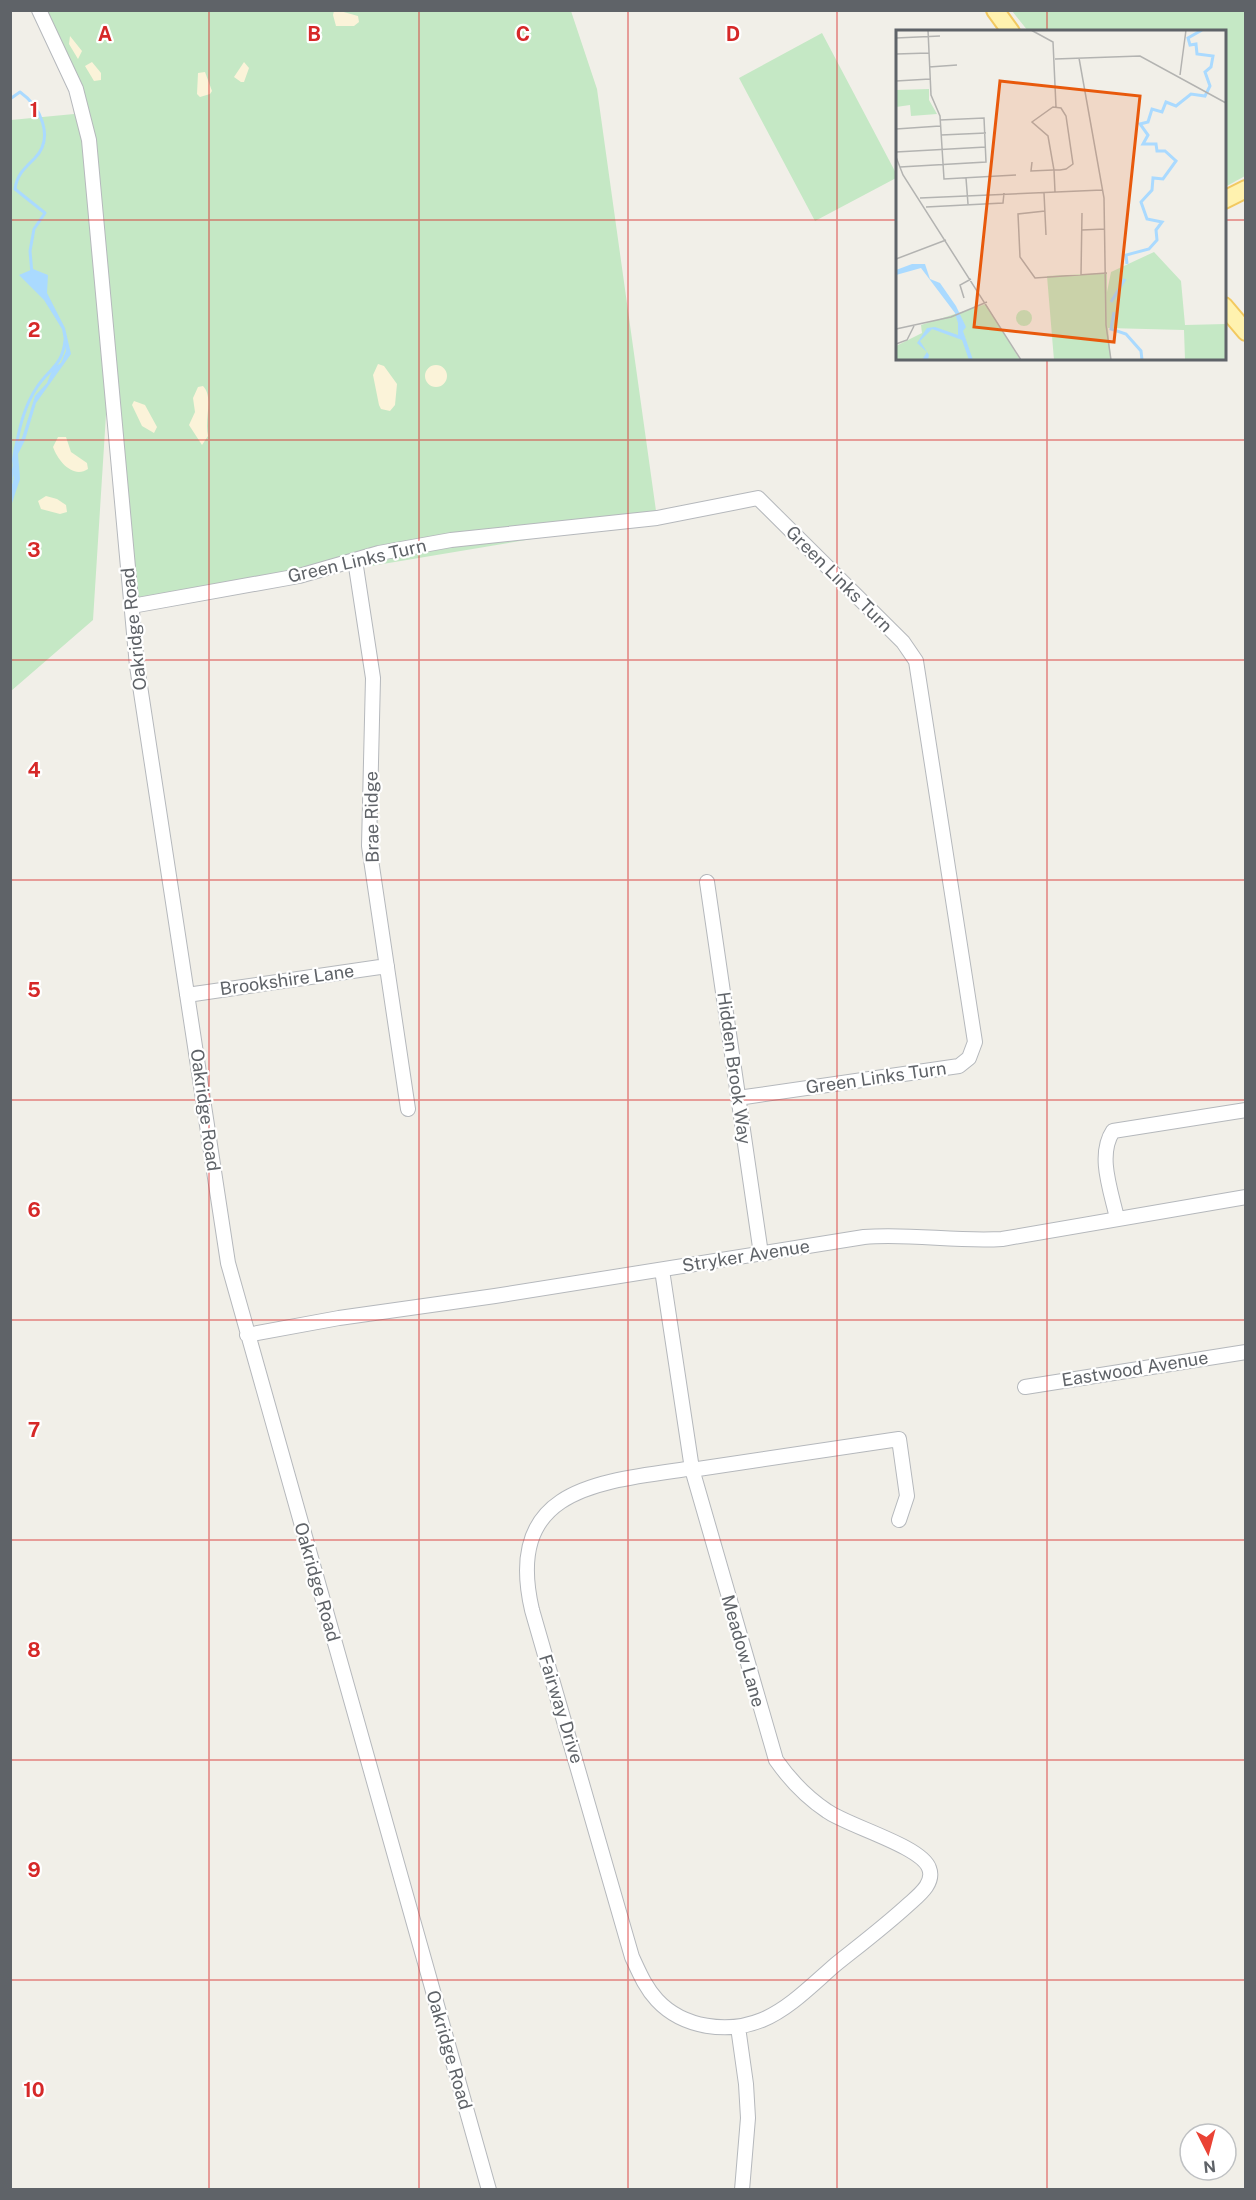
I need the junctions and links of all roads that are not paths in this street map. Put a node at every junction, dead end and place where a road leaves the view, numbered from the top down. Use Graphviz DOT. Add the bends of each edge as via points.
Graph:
graph roads {
  1 [pos="39,10"];
  2 [pos="996,10"];
  3 [pos="1010,30"];
  4 [pos="1245,189"];
  5 [pos="1226,199"];
  6 [pos="1226,308"];
  7 [pos="1245,332"];
  8 [pos="355,560"];
  9 [pos="132,606"];
  10 [pos="706,882"];
  11 [pos="387,966"];
  12 [pos="188,995"];
  13 [pos="738,1098"];
  14 [pos="408,1109"];
  15 [pos="1245,1110"];
  16 [pos="1245,1197"];
  17 [pos="1118,1218"];
  18 [pos="761,1254"];
  19 [pos="662,1270"];
  20 [pos="247,1335"];
  21 [pos="1245,1352"];
  22 [pos="1025,1387"];
  23 [pos="692,1469"];
  24 [pos="899,1520"];
  25 [pos="879,1929"];
  26 [pos="738,2027"];
  27 [pos="489,2190"];
  28 [pos="742,2190"];
  1 -- 9 [label="street, Oakridge Road" via="76,89 89,140"];
  2 -- 3 [label="main road"];
  4 -- 5 [label="main road"];
  6 -- 7 [label="main road"];
  8 -- 9 [label="street, Green Links Turn" via="299,576"];
  8 -- 11 [label="street, Brae Ridge" via="373,678 369,846"];
  8 -- 13 [label="street, Green Links Turn" via="451,540 665,517 758,498 903,642 916,661 975,1042 969,1058 959,1066"];
  9 -- 12 [label="street, Oakridge Road" via="142,705"];
  10 -- 13 [label="street, Hidden Brook Way"];
  11 -- 12 [label="street, Brookshire Lane"];
  11 -- 14 [label="street, Brae Ridge"];
  12 -- 20 [label="street, Oakridge Road" via="222,1229"];
  13 -- 18 [label="street, Hidden Brook Way"];
  15 -- 17 [label="street" via="1113,1131 1105,1147"];
  16 -- 17 [label="street, Stryker Avenue"];
  17 -- 18 [label="street, Stryker Avenue" via="1002,1239 886,1235"];
  18 -- 19 [label="street, Stryker Avenue"];
  19 -- 20 [label="street, Stryker Avenue"];
  19 -- 23 [label="street, Meadow Lane"];
  20 -- 27 [label="street, Oakridge Road"];
  21 -- 22 [label="street, Eastwood Avenue"];
  23 -- 24 [label="street, Fairway Drive" via="899,1439 907,1497"];
  23 -- 25 [label="street, Meadow Lane" via="776,1760 794,1783 828,1812 910,1850 928,1865 928,1884"];
  23 -- 26 [label="street, Fairway Drive" via="613,1480 588,1486 562,1500 534,1531 526,1558 526,1579 553,1686 644,1984 658,2001 684,2019 719,2028"];
  25 -- 26 [label="street, Fairway Drive" via="780,2010"];
  26 -- 28 [label="street" via="748,2118"];
}
